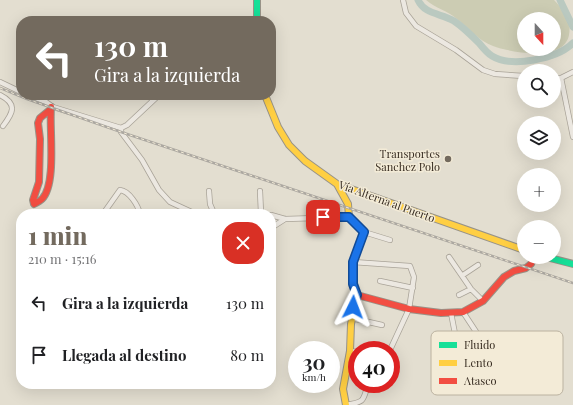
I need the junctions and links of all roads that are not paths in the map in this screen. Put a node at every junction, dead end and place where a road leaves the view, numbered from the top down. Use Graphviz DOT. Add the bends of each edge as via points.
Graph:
graph roads {
  1 [pos="257,0"];
  2 [pos="403,0"];
  3 [pos="257,16"];
  4 [pos="573,72"];
  5 [pos="517,76"];
  6 [pos="561,78"];
  7 [pos="1,84"];
  8 [pos="16,90"];
  9 [pos="0,95"];
  10 [pos="41,100"];
  11 [pos="154,100"];
  12 [pos="267,100"];
  13 [pos="573,105"];
  14 [pos="51,108"];
  15 [pos="566,108"];
  16 [pos="3,126"];
  17 [pos="121,128"];
  18 [pos="573,136"];
  19 [pos="337,184"];
  20 [pos="209,191"];
  21 [pos="260,191"];
  22 [pos="107,209"];
  23 [pos="138,209"];
  24 [pos="185,209"];
  25 [pos="212,209"];
  26 [pos="262,209"];
  27 [pos="276,217"];
  28 [pos="349,217"];
  29 [pos="284,219"];
  30 [pos="276,225"];
  31 [pos="364,232"];
  32 [pos="390,240"];
  33 [pos="517,248"];
  34 [pos="449,257"];
  35 [pos="561,261"];
  36 [pos="353,262"];
  37 [pos="531,264"];
  38 [pos="573,264"];
  39 [pos="478,265"];
  40 [pos="462,275"];
  41 [pos="380,281"];
  42 [pos="413,288"];
  43 [pos="471,289"];
  44 [pos="357,295"];
  45 [pos="459,295"];
  46 [pos="483,301"];
  47 [pos="409,309"];
  48 [pos="463,312"];
  49 [pos="451,313"];
  50 [pos="352,318"];
  51 [pos="382,325"];
  52 [pos="454,331"];
  53 [pos="476,331"];
  54 [pos="353,341"];
  55 [pos="394,341"];
  56 [pos="348,372"];
  57 [pos="365,393"];
  58 [pos="346,405"];
  1 -- 3 [label="street"];
  2 -- 5 [label="street" via="406,13 416,26 483,70 495,74"];
  4 -- 6 [label="street"];
  6 -- 15 [label="street"];
  7 -- 8 [label="street"];
  9 -- 16 [label="street" via="10,101 12,106"];
  10 -- 14 [label="street"];
  11 -- 17 [label="street"];
  12 -- 19 [label="street, Vía Alterna al Puerto" via="290,146 316,170"];
  13 -- 15 [label="street"];
  14 -- 14 [label="street" via="51,175 41,200 34,204 39,182 38,123"];
  14 -- 17 [label="street"];
  15 -- 18 [label="street"];
  17 -- 24 [label="street" via="121,132 142,160 159,190 170,202"];
  19 -- 28 [label="street" via="348,203"];
  19 -- 33 [label="street, Vía Alterna al Puerto"];
  20 -- 25 [label="street"];
  21 -- 26 [label="street"];
  22 -- 23 [label="street" via="120,190 134,200"];
  27 -- 29 [label="street"];
  28 -- 29 [label="street"];
  28 -- 31 [label="street"];
  29 -- 30 [label="street"];
  31 -- 32 [label="street"];
  31 -- 36 [label="street"];
  34 -- 40 [label="street"];
  35 -- 38 [label="street"];
  36 -- 42 [label="street" via="410,266 414,277"];
  36 -- 44 [label="street" via="353,284"];
  37 -- 46 [label="street" via="504,277"];
  39 -- 40 [label="street"];
  40 -- 43 [label="street"];
  41 -- 42 [label="street"];
  42 -- 47 [label="street"];
  43 -- 45 [label="street"];
  43 -- 46 [label="street"];
  44 -- 47 [label="street"];
  44 -- 50 [label="street"];
  46 -- 48 [label="street"];
  47 -- 49 [label="street"];
  47 -- 55 [label="street"];
  48 -- 49 [label="street"];
  48 -- 53 [label="street"];
  49 -- 52 [label="street"];
  50 -- 51 [label="street"];
  50 -- 54 [label="street"];
  56 -- 58 [label="street" via="343,390"];
  57 -- 58 [label="street" via="360,402"];
}
